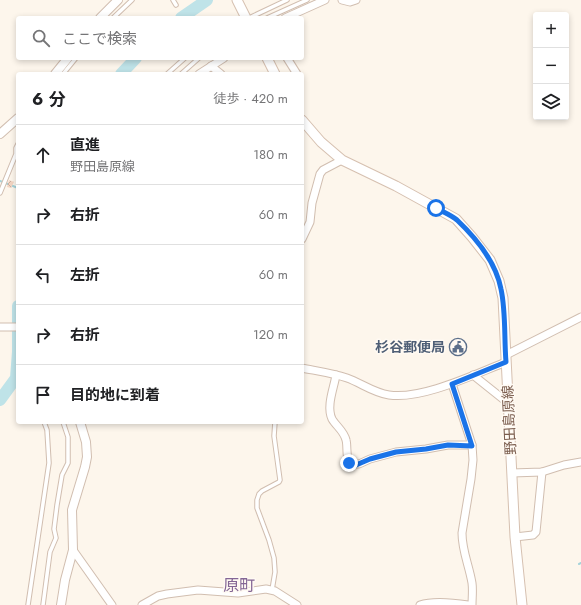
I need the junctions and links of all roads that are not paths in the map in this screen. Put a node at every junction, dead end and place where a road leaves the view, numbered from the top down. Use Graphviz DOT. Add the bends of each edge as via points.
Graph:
graph roads {
  1 [pos="118,0"];
  2 [pos="132,0"];
  3 [pos="173,0"];
  4 [pos="237,0"];
  5 [pos="287,0"];
  6 [pos="307,0"];
  7 [pos="325,0"];
  8 [pos="342,0"];
  9 [pos="356,0"];
  10 [pos="176,5"];
  11 [pos="102,16"];
  12 [pos="115,16"];
  13 [pos="247,16"];
  14 [pos="252,16"];
  15 [pos="271,16"];
  16 [pos="289,16"];
  17 [pos="66,60"];
  18 [pos="74,60"];
  19 [pos="183,60"];
  20 [pos="197,60"];
  21 [pos="221,60"];
  22 [pos="268,60"];
  23 [pos="288,60"];
  24 [pos="211,66"];
  25 [pos="57,72"];
  26 [pos="65,72"];
  27 [pos="169,72"];
  28 [pos="183,72"];
  29 [pos="202,72"];
  30 [pos="218,72"];
  31 [pos="274,72"];
  32 [pos="296,72"];
  33 [pos="16,120"];
  34 [pos="304,122"];
  35 [pos="0,134"];
  36 [pos="16,154"];
  37 [pos="342,160"];
  38 [pos="0,193"];
  39 [pos="304,235"];
  40 [pos="581,317"];
  41 [pos="0,327"];
  42 [pos="16,327"];
  43 [pos="506,358"];
  44 [pos="304,368"];
  45 [pos="336,375"];
  46 [pos="474,375"];
  47 [pos="452,384"];
  48 [pos="508,403"];
  49 [pos="45,424"];
  50 [pos="64,424"];
  51 [pos="81,424"];
  52 [pos="275,424"];
  53 [pos="472,446"];
  54 [pos="581,462"];
  55 [pos="542,472"];
  56 [pos="512,473"];
  57 [pos="515,537"];
  58 [pos="73,550"];
  59 [pos="272,590"];
  60 [pos="28,605"];
  61 [pos="43,605"];
  62 [pos="61,605"];
  63 [pos="112,605"];
  64 [pos="142,605"];
  65 [pos="298,605"];
  66 [pos="420,605"];
  67 [pos="468,605"];
  68 [pos="472,605"];
  69 [pos="522,605"];
  1 -- 11 [label="street"];
  2 -- 12 [label="lane"];
  3 -- 10 [label="lane"];
  4 -- 13 [label="main road"];
  5 -- 14 [label="lane"];
  6 -- 15 [label="lane"];
  7 -- 16 [label="street"];
  8 -- 9 [label="street"];
  17 -- 25 [label="street"];
  18 -- 26 [label="lane"];
  19 -- 27 [label="lane"];
  20 -- 28 [label="lane"];
  21 -- 24 [label="street"];
  22 -- 31 [label="main road"];
  23 -- 32 [label="street"];
  24 -- 29 [label="street"];
  24 -- 30 [label="street"];
  33 -- 35 [label="street"];
  34 -- 37 [label="main road, 野田島原線" via="321,142"];
  36 -- 38 [label="lane"];
  37 -- 39 [label="street" via="320,174 310,222"];
  37 -- 43 [label="main road, 野田島原線" via="456,219 472,237 490,260 499,281 503,298"];
  40 -- 43 [label="street"];
  41 -- 42 [label="street"];
  43 -- 46 [label="street"];
  43 -- 48 [label="main road, 野田島原線"];
  44 -- 45 [label="street"];
  45 -- 47 [label="street" via="390,395 418,394"];
  45 -- 53 [label="street" via="330,414 346,438 348,461 351,464 359,464 396,452 448,445"];
  46 -- 47 [label="street"];
  46 -- 48 [label="street"];
  47 -- 53 [label="street"];
  48 -- 56 [label="main road, 野田島原線"];
  49 -- 60 [label="lane" via="49,463"];
  50 -- 61 [label="lane" via="68,438 68,463 62,475 54,529 56,538 50,552"];
  51 -- 58 [label="street" via="87,456 72,510"];
  52 -- 59 [label="lane" via="280,480 262,490 257,508 274,558"];
  53 -- 68 [label="street" via="472,479 462,542 472,583"];
  54 -- 55 [label="street"];
  55 -- 56 [label="street"];
  55 -- 57 [label="street" via="536,532 533,535"];
  56 -- 57 [label="main road, 野田島原線"];
  57 -- 69 [label="main road, 野田島原線"];
  58 -- 62 [label="street"];
  58 -- 63 [label="street"];
  59 -- 64 [label="street" via="260,589 238,593 198,590 158,596"];
  59 -- 65 [label="street"];
  66 -- 67 [label="street"];
}
